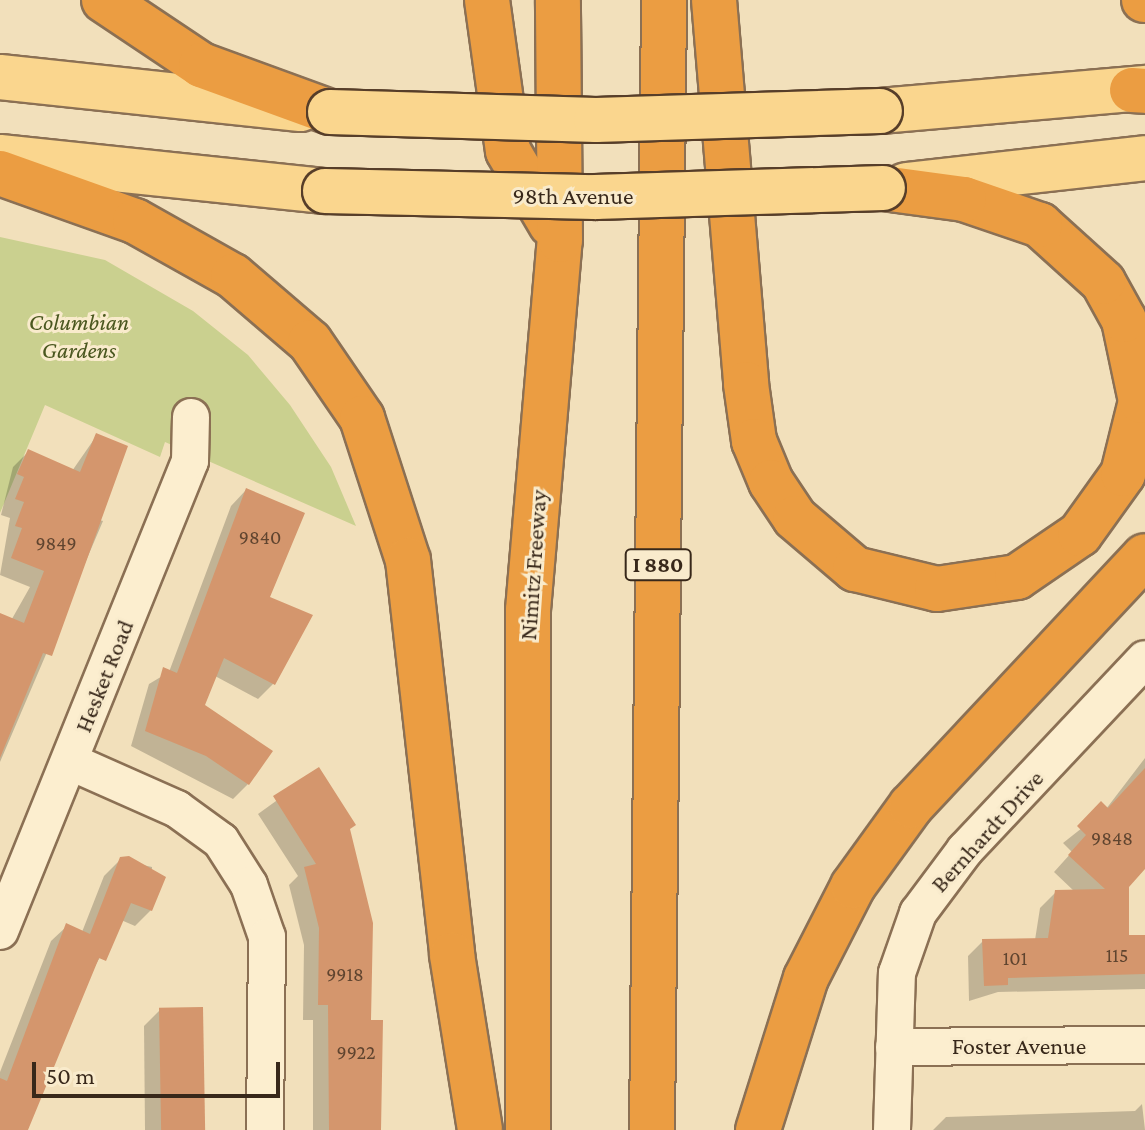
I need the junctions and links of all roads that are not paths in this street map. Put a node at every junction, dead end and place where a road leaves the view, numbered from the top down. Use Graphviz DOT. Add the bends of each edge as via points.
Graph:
graph roads {
  1 [pos="104,0"];
  2 [pos="487,0"];
  3 [pos="558,0"];
  4 [pos="664,0"];
  5 [pos="714,0"];
  6 [pos="0,77"];
  7 [pos="1141,90"];
  8 [pos="330,112"];
  9 [pos="1145,158"];
  10 [pos="3,160"];
  11 [pos="883,188"];
  12 [pos="560,240"];
  13 [pos="191,417"];
  14 [pos="1145,556"];
  15 [pos="1145,659"];
  16 [pos="71,762"];
  17 [pos="0,931"];
  18 [pos="1145,1045"];
  19 [pos="894,1047"];
  20 [pos="265,1130"];
  21 [pos="480,1130"];
  22 [pos="528,1130"];
  23 [pos="652,1130"];
  24 [pos="758,1130"];
  25 [pos="892,1130"];
  1 -- 8 [label="highway" via="201,65"];
  2 -- 12 [label="highway" via="508,151"];
  3 -- 12 [label="highway, Nimitz Freeway"];
  4 -- 23 [label="highway, I 880"];
  5 -- 11 [label="highway" via="746,384 754,441 771,482 795,518 855,569 937,589 1017,577 1080,534 1123,474 1141,401 1124,320 1085,260 1040,225 964,199"];
  6 -- 8 [label="main road"];
  7 -- 8 [label="main road, bridge" via="880,111 596,120"];
  9 -- 11 [label="main road, 98th Avenue"];
  10 -- 11 [label="main road, 98th Avenue, bridge" via="325,191 595,197"];
  10 -- 21 [label="highway" via="135,221 233,276 310,342 362,418 408,560 454,970"];
  12 -- 22 [label="highway, Nimitz Freeway" via="528,610"];
  13 -- 16 [label="street, Hesket Road" via="190,461"];
  14 -- 24 [label="highway" via="911,806 853,886 806,978"];
  15 -- 19 [label="street, Bernhardt Drive" via="965,850 918,913 897,973"];
  16 -- 17 [label="street, Hesket Road"];
  16 -- 20 [label="street" via="177,809 221,841 249,885 267,937"];
  18 -- 19 [label="street, Foster Avenue"];
  19 -- 25 [label="street, Bernhardt Drive"];
}
